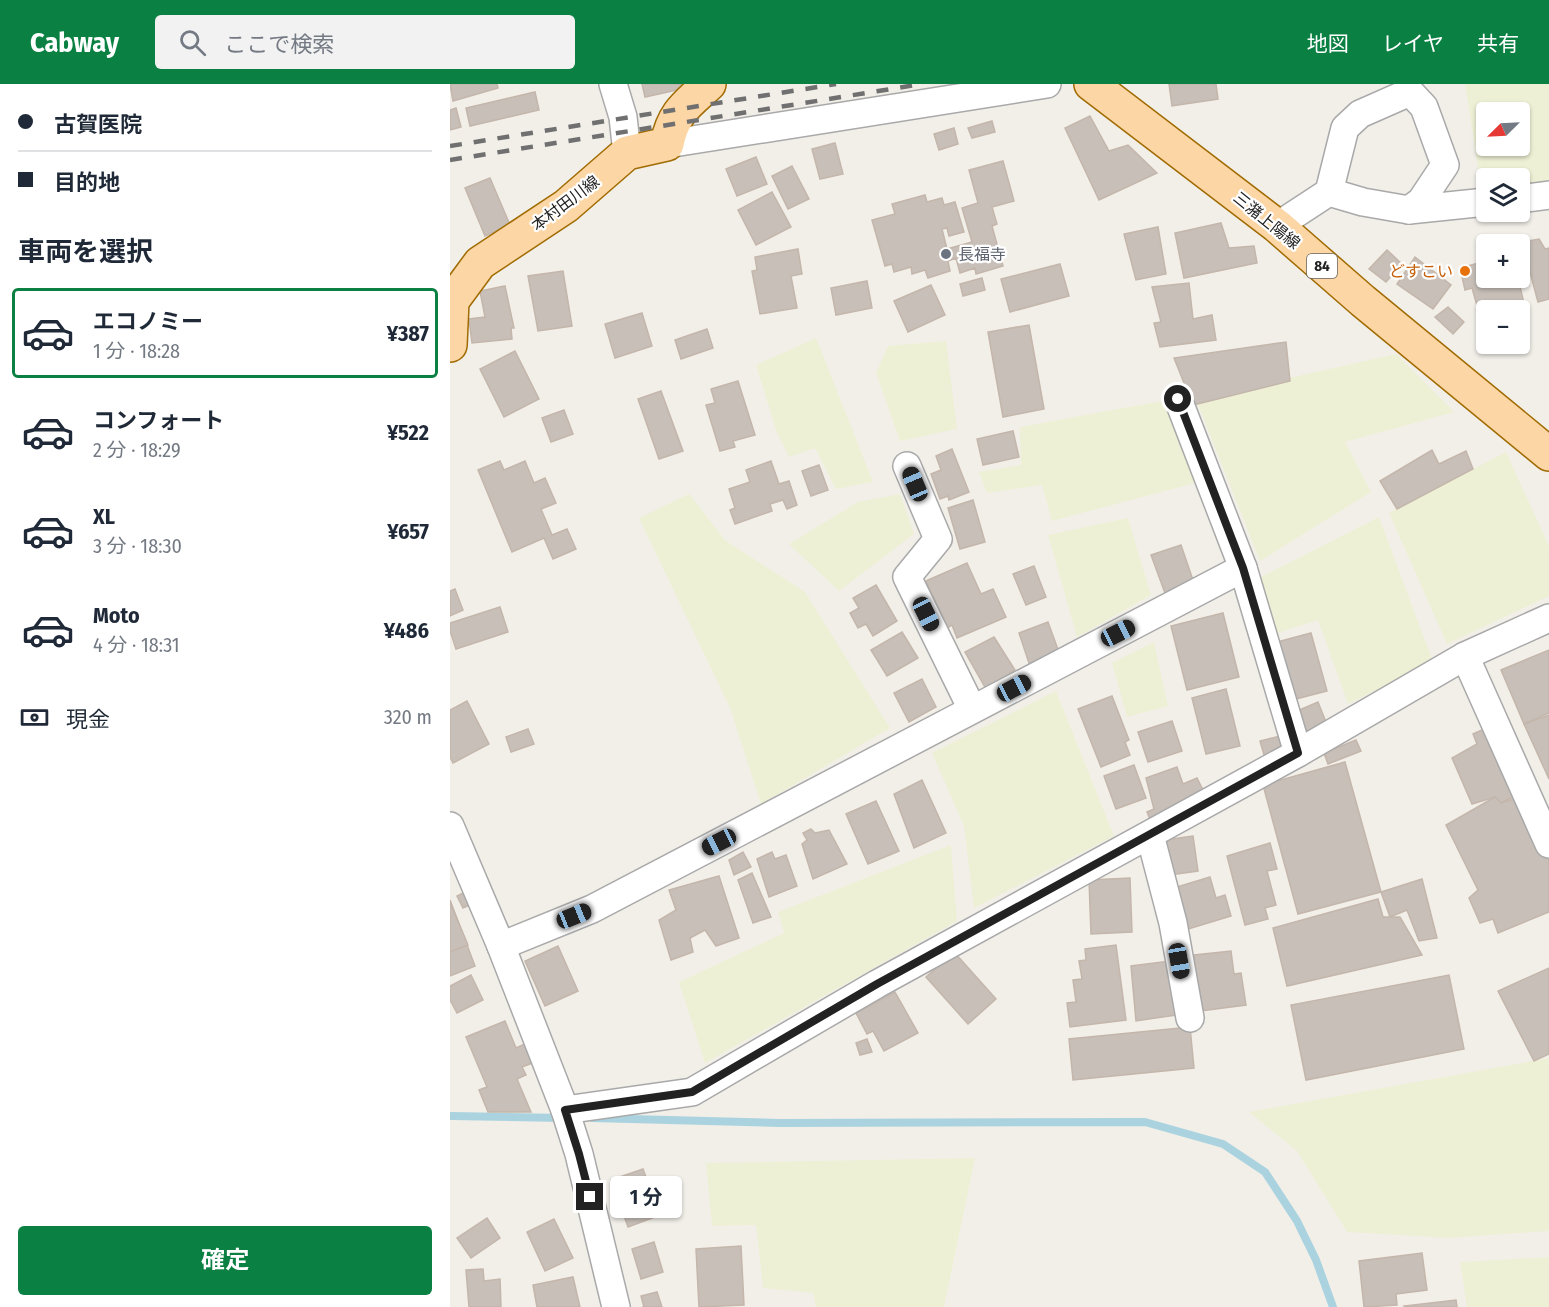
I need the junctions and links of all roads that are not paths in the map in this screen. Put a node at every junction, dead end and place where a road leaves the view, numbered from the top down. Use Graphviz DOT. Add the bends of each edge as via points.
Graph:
graph roads {
  1 [pos="613,84"];
  2 [pos="709,84"];
  3 [pos="1047,84"];
  4 [pos="1091,84"];
  5 [pos="667,144"];
  6 [pos="627,153"];
  7 [pos="1329,192"];
  8 [pos="1549,195"];
  9 [pos="1530,198"];
  10 [pos="1476,203"];
  11 [pos="1409,210"];
  12 [pos="1277,226"];
  13 [pos="450,345"];
  14 [pos="1178,399"];
  15 [pos="1549,454"];
  16 [pos="907,466"];
  17 [pos="1243,568"];
  18 [pos="1549,618"];
  19 [pos="1465,656"];
  20 [pos="972,709"];
  21 [pos="1298,753"];
  22 [pos="450,826"];
  23 [pos="1149,835"];
  24 [pos="1549,844"];
  25 [pos="501,946"];
  26 [pos="1190,1018"];
  27 [pos="565,1110"];
  28 [pos="616,1307"];
  1 -- 6 [label="street" via="623,117"];
  2 -- 5 [label="main road" via="670,126"];
  3 -- 5 [label="street"];
  4 -- 12 [label="main road, 三潴上陽線 / 84"];
  5 -- 6 [label="main road, 本村田川線"];
  6 -- 13 [label="main road, 本村田川線" via="566,206 480,263 452,301"];
  7 -- 11 [label="street"];
  7 -- 11 [label="street" via="1345,128 1360,114 1410,92 1424,107 1445,165 1421,201"];
  7 -- 12 [label="street"];
  8 -- 9 [label="street"];
  10 -- 11 [label="street"];
  12 -- 15 [label="main road, 三潴上陽線 / 84"];
  14 -- 17 [label="street"];
  16 -- 20 [label="street" via="938,539 907,576"];
  17 -- 20 [label="street"];
  17 -- 21 [label="street"];
  18 -- 19 [label="street"];
  19 -- 21 [label="street"];
  19 -- 24 [label="street"];
  20 -- 25 [label="street" via="592,909"];
  21 -- 23 [label="street"];
  22 -- 25 [label="street"];
  23 -- 26 [label="street" via="1173,923"];
  23 -- 27 [label="street" via="877,984 692,1092"];
  25 -- 27 [label="street"];
  27 -- 28 [label="street"];
}
